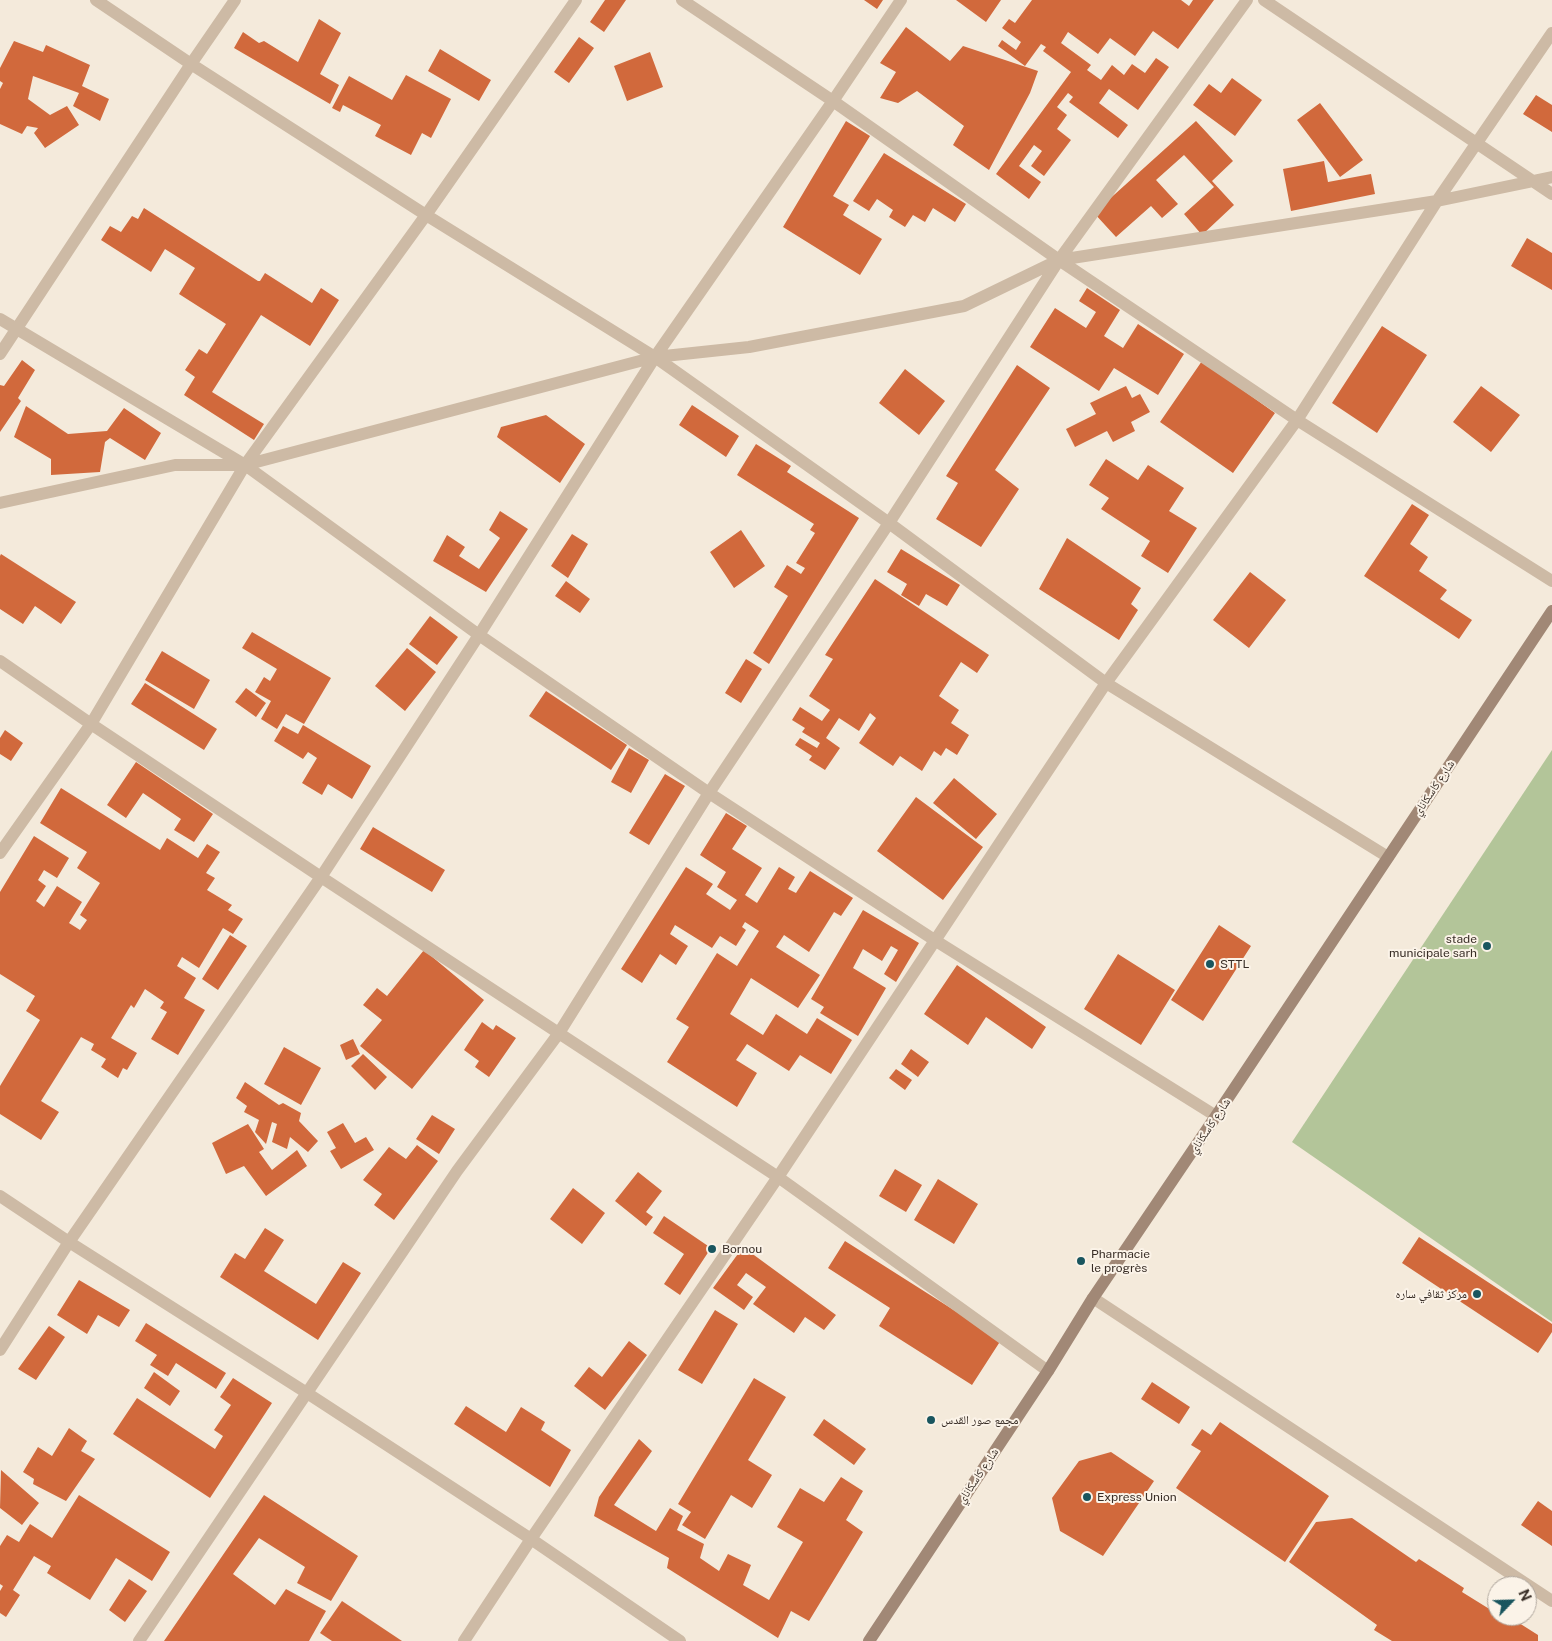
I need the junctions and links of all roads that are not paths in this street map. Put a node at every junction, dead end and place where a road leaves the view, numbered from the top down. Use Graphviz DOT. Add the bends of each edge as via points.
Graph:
graph roads {
  1 [pos="96,0"];
  2 [pos="235,0"];
  3 [pos="576,0"];
  4 [pos="682,0"];
  5 [pos="901,0"];
  6 [pos="1247,0"];
  7 [pos="1264,0"];
  8 [pos="1552,33"];
  9 [pos="191,64"];
  10 [pos="833,101"];
  11 [pos="1477,142"];
  12 [pos="1552,177"];
  13 [pos="1535,181"];
  14 [pos="1552,194"];
  15 [pos="1437,201"];
  16 [pos="426,215"];
  17 [pos="1059,260"];
  18 [pos="0,319"];
  19 [pos="16,329"];
  20 [pos="0,354"];
  21 [pos="654,357"];
  22 [pos="1297,420"];
  23 [pos="244,465"];
  24 [pos="0,503"];
  25 [pos="889,523"];
  26 [pos="1552,581"];
  27 [pos="1552,610"];
  28 [pos="479,635"];
  29 [pos="0,661"];
  30 [pos="1106,683"];
  31 [pos="91,724"];
  32 [pos="709,793"];
  33 [pos="0,853"];
  34 [pos="1388,857"];
  35 [pos="321,877"];
  36 [pos="936,941"];
  37 [pos="558,1033"];
  38 [pos="1216,1116"];
  39 [pos="778,1177"];
  40 [pos="0,1196"];
  41 [pos="69,1242"];
  42 [pos="1093,1298"];
  43 [pos="0,1350"];
  44 [pos="1048,1371"];
  45 [pos="307,1393"];
  46 [pos="531,1539"];
  47 [pos="1552,1601"];
  48 [pos="139,1641"];
  49 [pos="464,1641"];
  50 [pos="680,1641"];
  51 [pos="869,1641"];
  1 -- 9 [label="street"];
  2 -- 9 [label="street"];
  3 -- 16 [label="street"];
  4 -- 10 [label="street"];
  5 -- 10 [label="street"];
  6 -- 17 [label="street"];
  7 -- 11 [label="street"];
  8 -- 11 [label="street"];
  9 -- 16 [label="street"];
  9 -- 19 [label="street"];
  10 -- 17 [label="street"];
  10 -- 21 [label="street"];
  11 -- 13 [label="street"];
  11 -- 15 [label="street"];
  12 -- 13 [label="street"];
  13 -- 14 [label="street"];
  13 -- 15 [label="street"];
  15 -- 17 [label="street"];
  15 -- 22 [label="street"];
  16 -- 21 [label="street"];
  16 -- 23 [label="street"];
  17 -- 21 [label="street" via="964,306 749,347"];
  17 -- 22 [label="street"];
  17 -- 25 [label="street"];
  18 -- 19 [label="street"];
  19 -- 20 [label="street"];
  19 -- 23 [label="street"];
  21 -- 23 [label="street"];
  21 -- 25 [label="street"];
  21 -- 28 [label="street"];
  22 -- 26 [label="street"];
  22 -- 30 [label="street"];
  23 -- 24 [label="street" via="175,465"];
  23 -- 28 [label="street"];
  23 -- 31 [label="street"];
  25 -- 30 [label="street"];
  25 -- 32 [label="street"];
  27 -- 34 [label="street, شارع كاسكاناي"];
  28 -- 32 [label="street"];
  28 -- 35 [label="street"];
  29 -- 31 [label="street"];
  30 -- 34 [label="street"];
  30 -- 36 [label="street"];
  31 -- 33 [label="street"];
  31 -- 35 [label="street"];
  32 -- 36 [label="street"];
  32 -- 37 [label="street"];
  34 -- 38 [label="street, شارع كاسكاناي"];
  35 -- 37 [label="street"];
  35 -- 41 [label="street"];
  36 -- 38 [label="street"];
  36 -- 39 [label="street"];
  37 -- 39 [label="street"];
  37 -- 45 [label="street" via="457,1171"];
  38 -- 42 [label="street, شارع كاسكاناي"];
  39 -- 44 [label="street"];
  39 -- 46 [label="street"];
  40 -- 41 [label="street"];
  41 -- 43 [label="street"];
  41 -- 45 [label="street"];
  42 -- 44 [label="street, شارع كاسكاناي"];
  42 -- 47 [label="street"];
  44 -- 51 [label="street, شارع كاسكاناي"];
  45 -- 46 [label="street"];
  45 -- 48 [label="street"];
  46 -- 49 [label="street"];
  46 -- 50 [label="street"];
}
